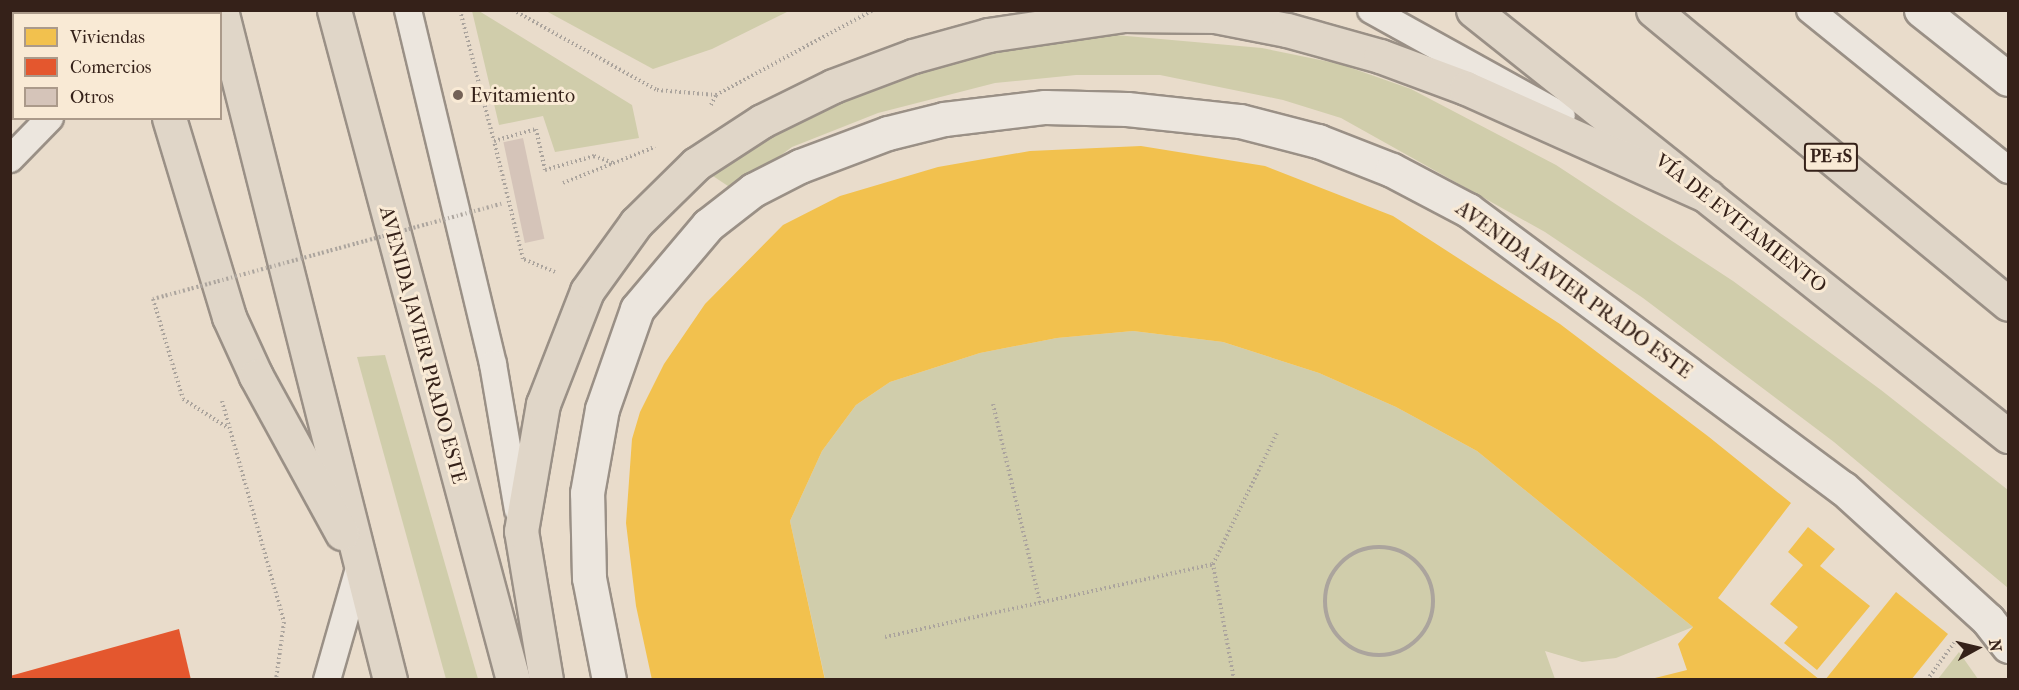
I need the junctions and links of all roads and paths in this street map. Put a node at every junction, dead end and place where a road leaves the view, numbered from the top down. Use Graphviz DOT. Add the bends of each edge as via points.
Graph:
graph roads {
  1 [pos="334,10"];
  2 [pos="408,10"];
  3 [pos="460,10"];
  4 [pos="513,10"];
  5 [pos="1371,10"];
  6 [pos="1473,10"];
  7 [pos="1653,10"];
  8 [pos="1810,10"];
  9 [pos="1921,10"];
  10 [pos="222,14"];
  11 [pos="2008,79"];
  12 [pos="716,95"];
  13 [pos="48,120"];
  14 [pos="170,120"];
  15 [pos="494,141"];
  16 [pos="10,159"];
  17 [pos="2008,170"];
  18 [pos="563,183"];
  19 [pos="1708,196"];
  20 [pos="503,203"];
  21 [pos="566,277"];
  22 [pos="2008,304"];
  23 [pos="993,404"];
  24 [pos="230,429"];
  25 [pos="1277,433"];
  26 [pos="2008,436"];
  27 [pos="521,531"];
  28 [pos="1213,564"];
  29 [pos="360,565"];
  30 [pos="1040,603"];
  31 [pos="885,637"];
  32 [pos="1954,643"];
  33 [pos="2008,646"];
  34 [pos="1373,655"];
  35 [pos="327,680"];
  36 [pos="390,680"];
  37 [pos="513,680"];
  38 [pos="546,680"];
  39 [pos="609,680"];
  40 [pos="1234,680"];
  41 [pos="1927,680"];
  1 -- 37 [label="highway, AVENIDA JAVIER PRADO ESTE"];
  2 -- 27 [label="lane" via="493,364"];
  3 -- 15 [label="path"];
  4 -- 12 [label="path" via="657,90"];
  5 -- 19 [label="lane"];
  6 -- 19 [label="highway, VÍA DE EVITAMIENTO"];
  7 -- 22 [label="highway, PE-1S"];
  8 -- 17 [label="lane"];
  9 -- 11 [label="street"];
  10 -- 29 [label="highway"];
  13 -- 16 [label="lane"];
  14 -- 29 [label="highway" via="229,317 306,472"];
  15 -- 18 [label="path" via="536,129 545,170 594,156 614,163"];
  15 -- 21 [label="path" via="523,259"];
  19 -- 26 [label="highway, VÍA DE EVITAMIENTO"];
  19 -- 27 [label="highway" via="1466,88 1380,56 1287,30 1215,16 1124,15 1057,22 977,38 872,70 762,121 696,164 643,215 587,291 562,348 540,415"];
  20 -- 24 [label="path, bridge" via="153,299 183,399"];
  23 -- 30 [label="path"];
  25 -- 28 [label="path"];
  27 -- 38 [label="highway"];
  28 -- 30 [label="path"];
  28 -- 40 [label="path"];
  29 -- 35 [label="lane"];
  29 -- 36 [label="highway"];
  30 -- 31 [label="path"];
  32 -- 41 [label="path"];
  33 -- 39 [label="street, AVENIDA JAVIER PRADO ESTE" via="1988,620 1843,488 1468,210 1392,170 1318,141 1240,121 1127,109 1045,107 944,119 888,133 800,166 753,190 708,225 637,309 602,408 587,493 589,578"];
  34 -- 34 [label="path" via="1391,655 1408,648 1422,635 1434,600 1430,582 1409,555 1375,546 1344,559 1332,573 1326,589 1329,624 1340,640"];
}
